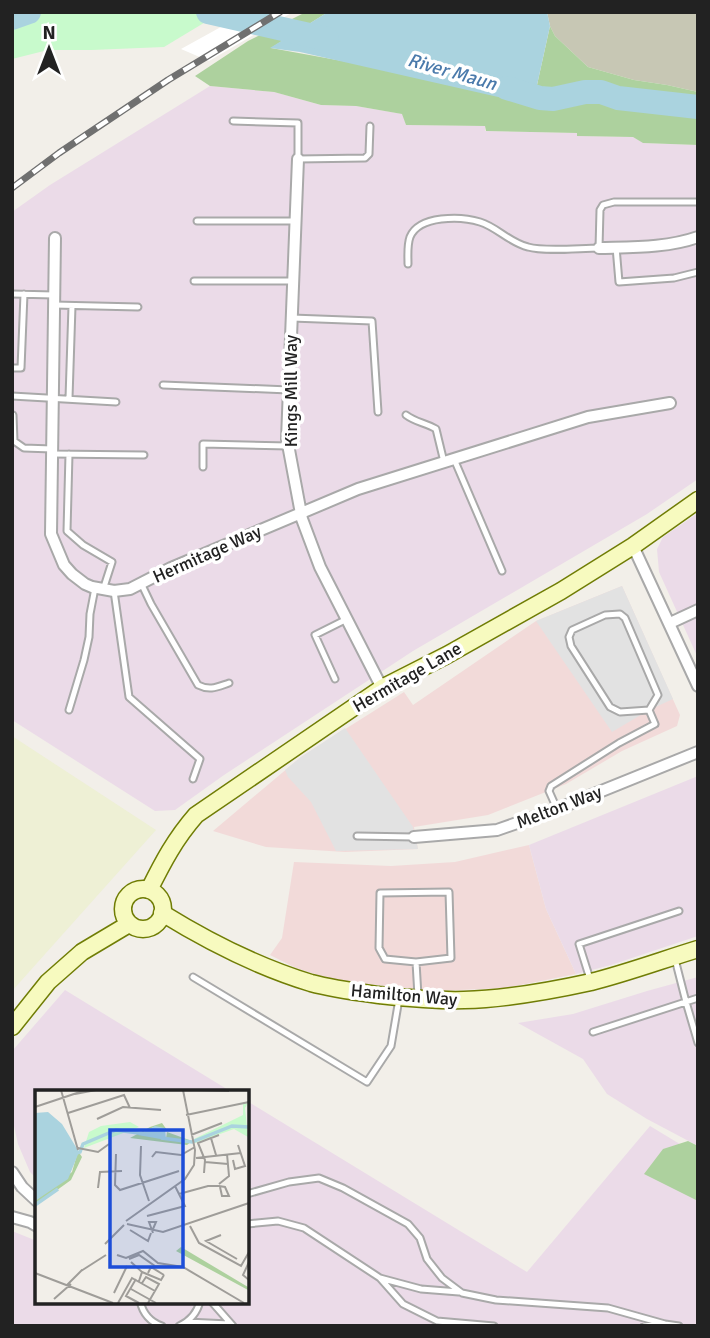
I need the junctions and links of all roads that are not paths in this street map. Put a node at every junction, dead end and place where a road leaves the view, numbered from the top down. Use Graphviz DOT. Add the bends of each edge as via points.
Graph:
graph roads {
  1 [pos="233,121"];
  2 [pos="370,126"];
  3 [pos="298,159"];
  4 [pos="697,202"];
  5 [pos="197,221"];
  6 [pos="295,221"];
  7 [pos="698,237"];
  8 [pos="55,238"];
  9 [pos="617,247"];
  10 [pos="599,248"];
  11 [pos="408,264"];
  12 [pos="698,272"];
  13 [pos="194,281"];
  14 [pos="293,281"];
  15 [pos="12,294"];
  16 [pos="24,294"];
  17 [pos="54,300"];
  18 [pos="72,306"];
  19 [pos="138,307"];
  20 [pos="292,318"];
  21 [pos="12,368"];
  22 [pos="163,385"];
  23 [pos="289,390"];
  24 [pos="12,396"];
  25 [pos="53,397"];
  26 [pos="69,398"];
  27 [pos="117,402"];
  28 [pos="670,403"];
  29 [pos="378,412"];
  30 [pos="13,415"];
  31 [pos="406,415"];
  32 [pos="288,446"];
  33 [pos="52,452"];
  34 [pos="69,454"];
  35 [pos="144,455"];
  36 [pos="449,460"];
  37 [pos="203,467"];
  38 [pos="698,500"];
  39 [pos="301,513"];
  40 [pos="67,515"];
  41 [pos="51,516"];
  42 [pos="633,546"];
  43 [pos="502,571"];
  44 [pos="141,583"];
  45 [pos="104,590"];
  46 [pos="698,610"];
  47 [pos="347,619"];
  48 [pos="670,623"];
  49 [pos="335,679"];
  50 [pos="229,683"];
  51 [pos="698,686"];
  52 [pos="382,688"];
  53 [pos="69,710"];
  54 [pos="649,710"];
  55 [pos="698,752"];
  56 [pos="193,779"];
  57 [pos="557,809"];
  58 [pos="357,836"];
  59 [pos="414,837"];
  60 [pos="149,890"];
  61 [pos="679,911"];
  62 [pos="162,913"];
  63 [pos="129,924"];
  64 [pos="698,949"];
  65 [pos="675,956"];
  66 [pos="416,962"];
  67 [pos="193,977"];
  68 [pos="592,982"];
  69 [pos="399,997"];
  70 [pos="698,998"];
  71 [pos="418,1000"];
  72 [pos="685,1002"];
  73 [pos="12,1027"];
  74 [pos="593,1032"];
  75 [pos="698,1043"];
  76 [pos="12,1172"];
  77 [pos="248,1194"];
  78 [pos="35,1198"];
  79 [pos="12,1217"];
  80 [pos="248,1224"];
  81 [pos="35,1225"];
  82 [pos="380,1278"];
  83 [pos="462,1293"];
  84 [pos="139,1303"];
  85 [pos="199,1303"];
  86 [pos="213,1303"];
  87 [pos="187,1322"];
  88 [pos="665,1324"];
  89 [pos="231,1325"];
  90 [pos="162,1326"];
  91 [pos="178,1326"];
  92 [pos="494,1326"];
  93 [pos="644,1326"];
  94 [pos="679,1326"];
  1 -- 3 [label="lane" via="298,123"];
  2 -- 3 [label="lane" via="365,158"];
  3 -- 6 [label="street, Kings Mill Way"];
  4 -- 10 [label="lane" via="603,205"];
  5 -- 6 [label="lane"];
  6 -- 14 [label="street, Kings Mill Way"];
  7 -- 9 [label="street"];
  8 -- 17 [label="street"];
  9 -- 10 [label="street"];
  9 -- 12 [label="lane" via="619,282"];
  10 -- 11 [label="lane" via="532,248 518,245 481,222 442,218 415,229 409,239"];
  13 -- 14 [label="lane"];
  14 -- 20 [label="street, Kings Mill Way"];
  15 -- 16 [label="lane"];
  16 -- 17 [label="lane"];
  16 -- 21 [label="lane" via="22,368"];
  17 -- 18 [label="lane"];
  17 -- 25 [label="street"];
  18 -- 19 [label="lane"];
  18 -- 26 [label="lane"];
  20 -- 23 [label="street, Kings Mill Way"];
  20 -- 29 [label="lane" via="372,321"];
  22 -- 23 [label="lane"];
  23 -- 32 [label="street, Kings Mill Way"];
  24 -- 25 [label="lane"];
  25 -- 26 [label="lane"];
  25 -- 33 [label="street"];
  26 -- 27 [label="lane"];
  28 -- 36 [label="street, Hermitage Way" via="588,417"];
  30 -- 33 [label="lane" via="14,441 24,448"];
  31 -- 36 [label="lane" via="436,429"];
  32 -- 37 [label="lane" via="203,444"];
  32 -- 39 [label="street, Kings Mill Way"];
  33 -- 34 [label="lane"];
  33 -- 41 [label="street"];
  34 -- 35 [label="lane"];
  34 -- 40 [label="lane"];
  36 -- 39 [label="street, Hermitage Way"];
  36 -- 43 [label="lane"];
  38 -- 42 [label="street, Hermitage Lane"];
  39 -- 44 [label="street, Hermitage Way"];
  39 -- 47 [label="street, Kings Mill Way" via="320,567"];
  40 -- 41 [label="lane"];
  40 -- 45 [label="lane" via="67,531 112,562"];
  41 -- 45 [label="street" via="51,534 64,565 85,584"];
  42 -- 48 [label="street"];
  42 -- 52 [label="street, Hermitage Lane" via="561,591"];
  44 -- 45 [label="street, Hermitage Way" via="130,589"];
  44 -- 50 [label="lane" via="198,685 211,689"];
  45 -- 53 [label="lane" via="90,614 87,648"];
  45 -- 56 [label="lane" via="129,697 200,759"];
  46 -- 48 [label="street"];
  47 -- 49 [label="lane" via="315,635"];
  47 -- 52 [label="street, Kings Mill Way"];
  48 -- 51 [label="street"];
  52 -- 60 [label="street, Hermitage Lane" via="196,815 166,855"];
  54 -- 54 [label="lane" via="620,712 610,707 572,646 572,630 605,615 625,618 658,695"];
  54 -- 57 [label="lane" via="655,724 551,786"];
  55 -- 57 [label="street, Melton Way"];
  57 -- 59 [label="street, Melton Way" via="497,830"];
  58 -- 59 [label="lane"];
  60 -- 62 [label="street" via="160,897"];
  60 -- 63 [label="street" via="140,889 127,897 123,911"];
  61 -- 68 [label="lane" via="579,944"];
  62 -- 63 [label="street" via="150,929"];
  62 -- 69 [label="street, Hamilton Way" via="244,958 313,984"];
  63 -- 73 [label="street" via="82,952 48,982"];
  64 -- 65 [label="street, Hamilton Way"];
  65 -- 68 [label="street, Hamilton Way"];
  65 -- 72 [label="lane"];
  66 -- 66 [label="lane" via="385,959 379,948 380,893 449,892 451,958"];
  66 -- 71 [label="lane"];
  67 -- 69 [label="lane" via="367,1082 391,1046"];
  68 -- 71 [label="street, Hamilton Way" via="510,997"];
  69 -- 71 [label="street, Hamilton Way"];
  70 -- 72 [label="lane"];
  72 -- 74 [label="lane"];
  72 -- 75 [label="lane"];
  76 -- 78 [label="street"];
  77 -- 83 [label="lane" via="319,1178 343,1188 408,1224 420,1238 427,1259"];
  79 -- 81 [label="street"];
  80 -- 82 [label="lane" via="278,1221 304,1228"];
  82 -- 83 [label="lane"];
  82 -- 92 [label="lane" via="403,1304 437,1321"];
  83 -- 88 [label="lane" via="608,1308"];
  84 -- 90 [label="lane" via="151,1320"];
  85 -- 87 [label="lane"];
  86 -- 89 [label="lane"];
  87 -- 89 [label="lane"];
  87 -- 91 [label="lane"];
  88 -- 93 [label="lane"];
  88 -- 94 [label="lane"];
}
